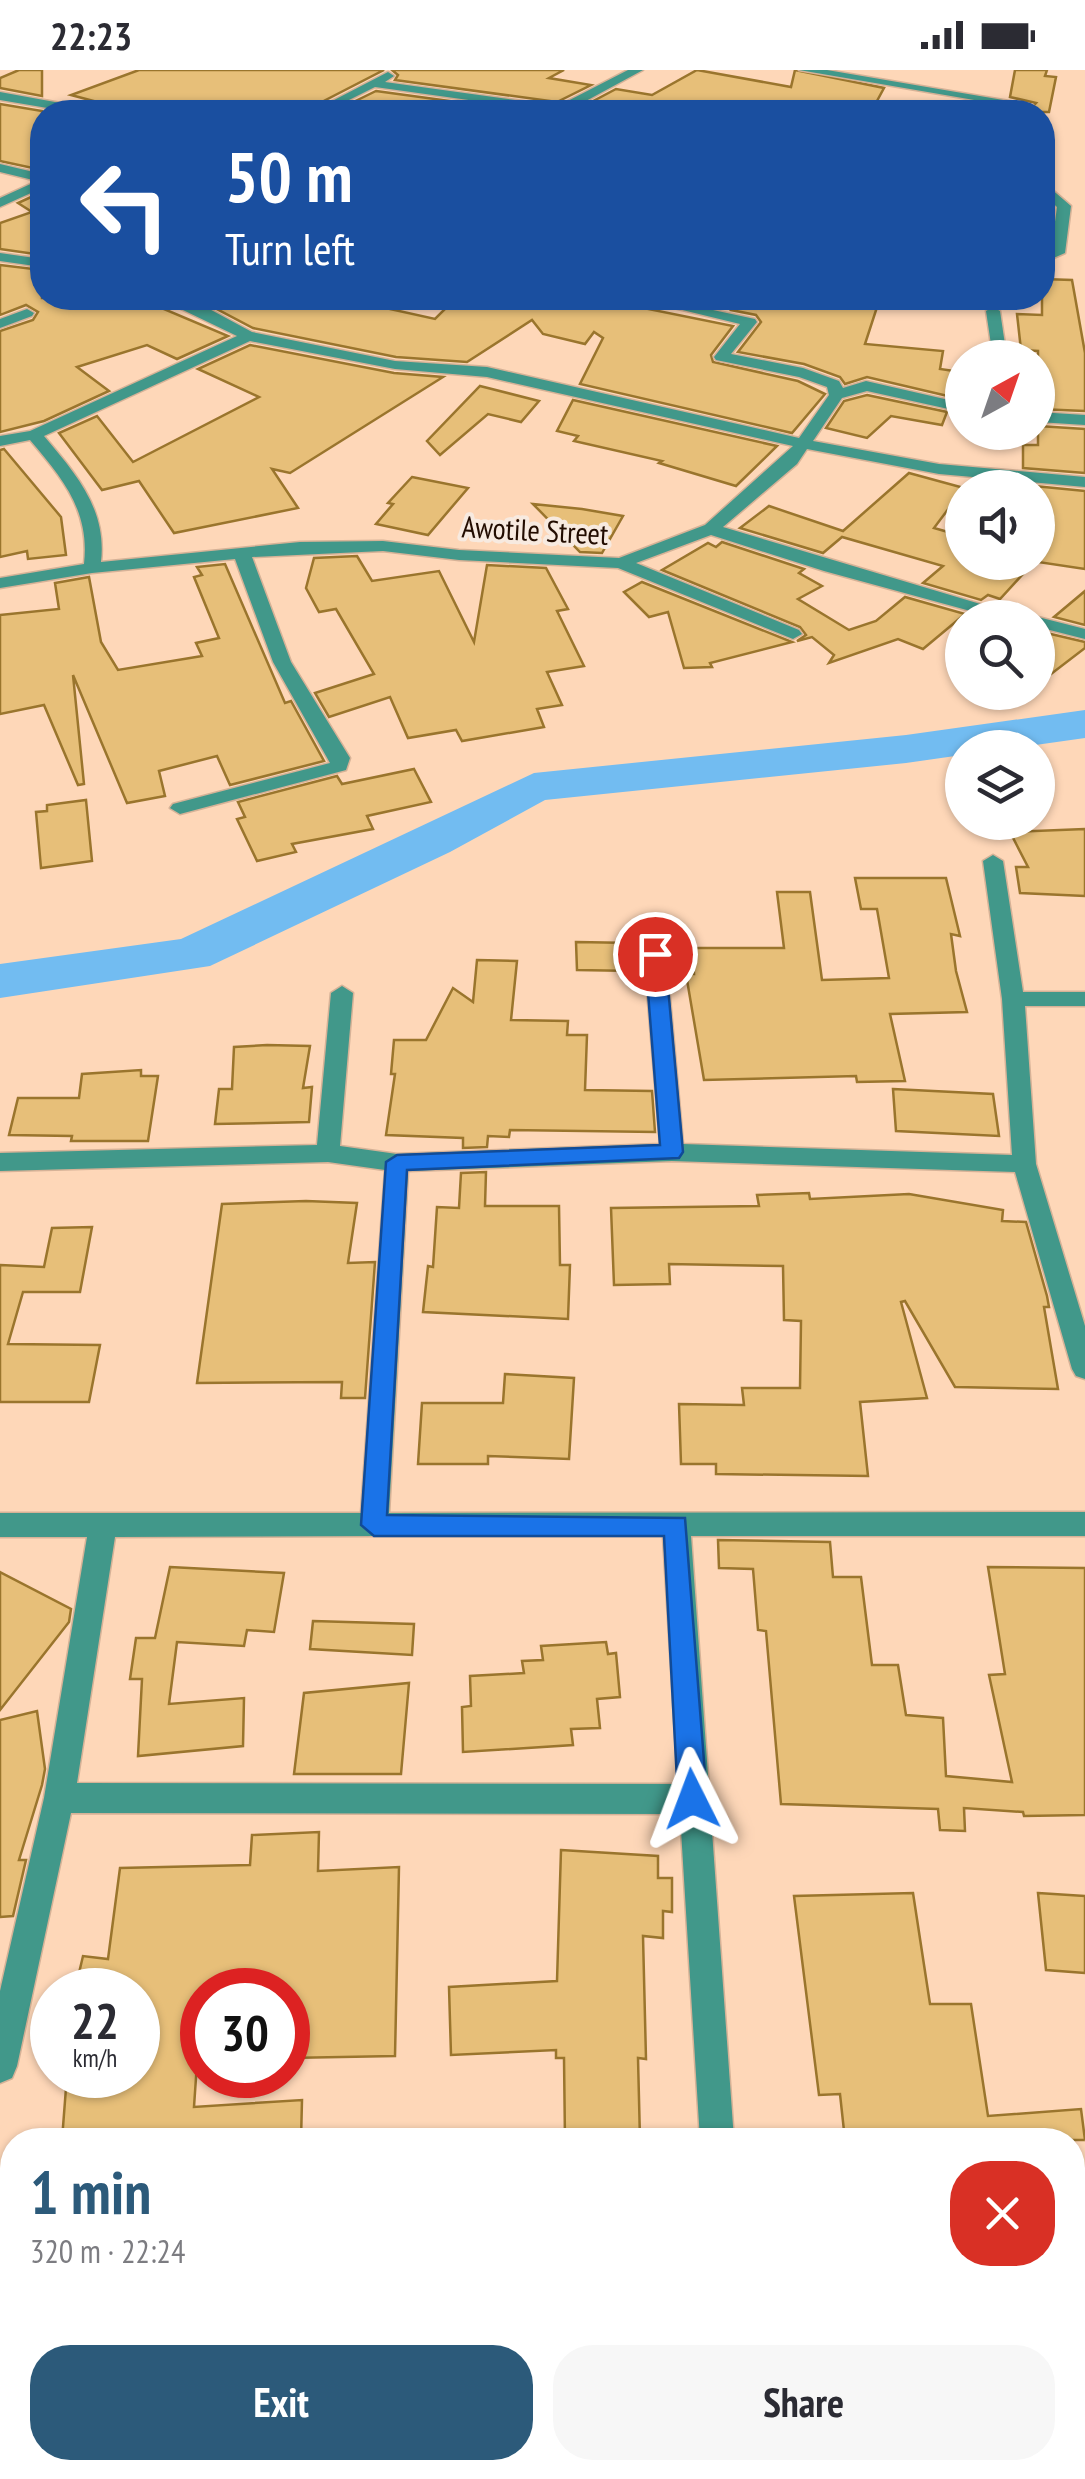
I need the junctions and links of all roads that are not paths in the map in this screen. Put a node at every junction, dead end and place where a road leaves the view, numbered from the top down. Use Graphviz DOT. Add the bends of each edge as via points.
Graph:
graph roads {
  1 [pos="396,70"];
  2 [pos="636,70"];
  3 [pos="805,70"];
  4 [pos="375,84"];
  5 [pos="0,96"];
  6 [pos="16,99"];
  7 [pos="342,100"];
  8 [pos="488,100"];
  9 [pos="578,100"];
  10 [pos="996,100"];
  11 [pos="30,102"];
  12 [pos="0,111"];
  13 [pos="0,168"];
  14 [pos="30,177"];
  15 [pos="30,187"];
  16 [pos="1055,197"];
  17 [pos="0,204"];
  18 [pos="1055,254"];
  19 [pos="0,256"];
  20 [pos="30,261"];
  21 [pos="200,310"];
  22 [pos="734,310"];
  23 [pos="993,311"];
  24 [pos="27,313"];
  25 [pos="0,324"];
  26 [pos="248,336"];
  27 [pos="997,340"];
  28 [pos="837,394"];
  29 [pos="945,402"];
  30 [pos="1055,418"];
  31 [pos="1085,420"];
  32 [pos="34,435"];
  33 [pos="0,440"];
  34 [pos="802,444"];
  35 [pos="1085,482"];
  36 [pos="711,528"];
  37 [pos="243,556"];
  38 [pos="621,564"];
  39 [pos="92,568"];
  40 [pos="0,583"];
  41 [pos="952,600"];
  42 [pos="1055,626"];
  43 [pos="793,634"];
  44 [pos="1085,634"];
  45 [pos="180,808"];
  46 [pos="993,861"];
  47 [pos="655,954"];
  48 [pos="342,993"];
  49 [pos="1013,999"];
  50 [pos="1085,999"];
  51 [pos="672,1152"];
  52 [pos="328,1153"];
  53 [pos="0,1162"];
  54 [pos="397,1162"];
  55 [pos="1024,1164"];
  56 [pos="1085,1370"];
  57 [pos="0,1524"];
  58 [pos="102,1524"];
  59 [pos="1085,1524"];
  60 [pos="374,1525"];
  61 [pos="676,1526"];
  62 [pos="59,1798"];
  63 [pos="692,1799"];
  64 [pos="0,2066"];
  65 [pos="715,2128"];
  1 -- 4 [label="street"];
  2 -- 9 [label="street"];
  3 -- 10 [label="street"];
  4 -- 7 [label="street"];
  4 -- 8 [label="street"];
  5 -- 6 [label="street"];
  6 -- 11 [label="street"];
  6 -- 12 [label="street"];
  13 -- 14 [label="street"];
  15 -- 17 [label="street"];
  16 -- 18 [label="street" via="1064,206"];
  19 -- 20 [label="street"];
  21 -- 26 [label="street"];
  22 -- 28 [label="street" via="750,322 721,357 803,372 834,384"];
  23 -- 27 [label="street"];
  24 -- 25 [label="street"];
  26 -- 32 [label="street"];
  26 -- 34 [label="street" via="394,365 486,372"];
  28 -- 29 [label="street" via="866,386"];
  28 -- 34 [label="street, Awotile Street"];
  30 -- 31 [label="street"];
  32 -- 33 [label="street"];
  32 -- 39 [label="street" via="86,497 97,542"];
  34 -- 35 [label="street" via="939,469"];
  34 -- 36 [label="street, Awotile Street" via="791,461"];
  36 -- 38 [label="street, Awotile Street"];
  36 -- 41 [label="street"];
  37 -- 38 [label="street, Awotile Street" via="383,546"];
  37 -- 39 [label="street, Awotile Street"];
  37 -- 45 [label="street" via="302,706 340,766"];
  38 -- 43 [label="street"];
  39 -- 40 [label="street, Awotile Street"];
  42 -- 44 [label="street"];
  46 -- 49 [label="street"];
  47 -- 51 [label="street"];
  48 -- 52 [label="street"];
  49 -- 50 [label="street"];
  49 -- 55 [label="street"];
  51 -- 54 [label="street"];
  51 -- 55 [label="street"];
  52 -- 53 [label="street"];
  52 -- 54 [label="street"];
  54 -- 60 [label="street"];
  55 -- 56 [label="street"];
  57 -- 58 [label="street"];
  58 -- 60 [label="street"];
  58 -- 62 [label="street"];
  59 -- 61 [label="street"];
  60 -- 61 [label="street"];
  61 -- 63 [label="street"];
  62 -- 63 [label="street"];
  62 -- 64 [label="street"];
  63 -- 65 [label="street"];
}
